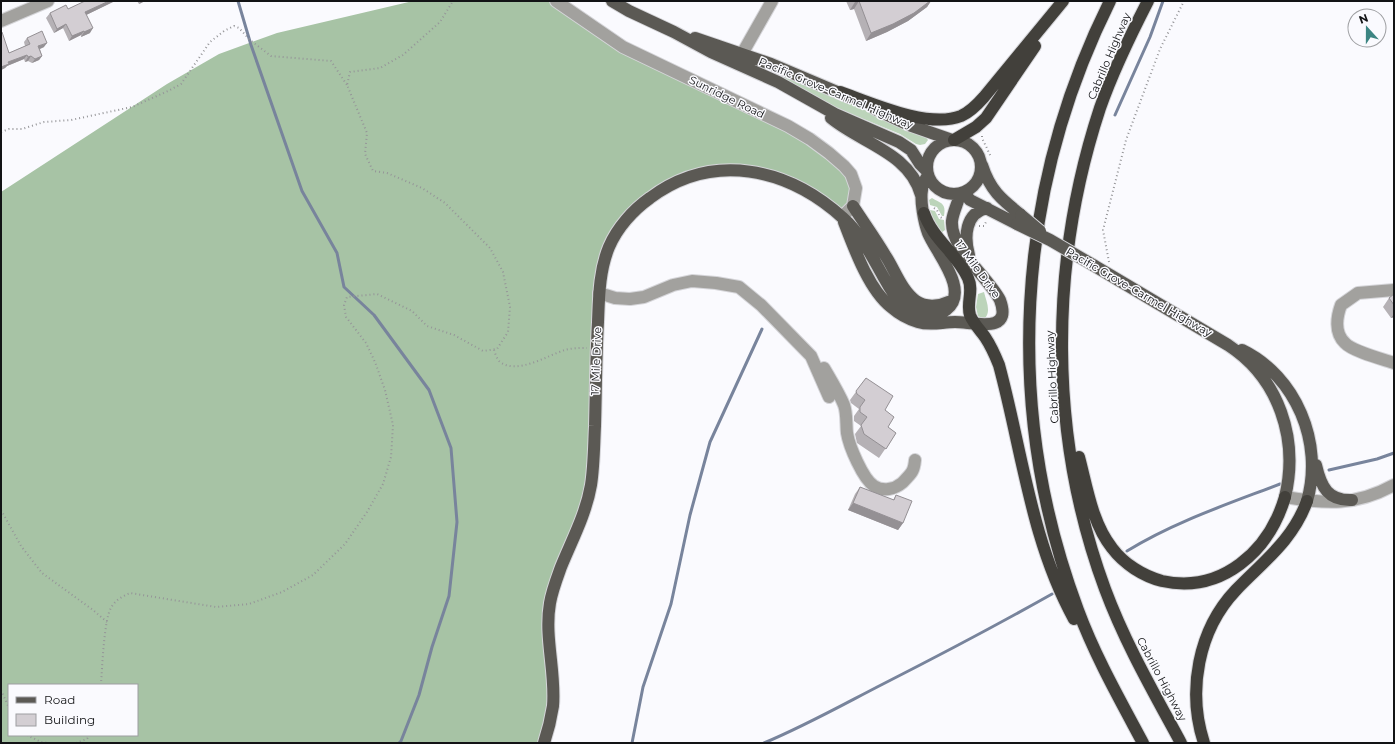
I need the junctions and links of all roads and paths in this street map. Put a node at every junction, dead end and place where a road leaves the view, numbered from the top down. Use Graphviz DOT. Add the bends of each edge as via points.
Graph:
graph roads {
  1 [pos="48,1"];
  2 [pos="452,1"];
  3 [pos="556,1"];
  4 [pos="612,1"];
  5 [pos="772,1"];
  6 [pos="1064,1"];
  7 [pos="1110,1"];
  8 [pos="1148,1"];
  9 [pos="1184,1"];
  10 [pos="1,21"];
  11 [pos="674,32"];
  12 [pos="742,54"];
  13 [pos="347,85"];
  14 [pos="840,92"];
  15 [pos="814,102"];
  16 [pos="1,132"];
  17 [pos="953,140"];
  18 [pos="981,162"];
  19 [pos="927,172"];
  20 [pos="962,194"];
  21 [pos="853,206"];
  22 [pos="923,207"];
  23 [pos="987,208"];
  24 [pos="842,217"];
  25 [pos="1019,219"];
  26 [pos="974,265"];
  27 [pos="1106,273"];
  28 [pos="1394,290"];
  29 [pos="599,293"];
  30 [pos="955,296"];
  31 [pos="975,324"];
  32 [pos="1228,345"];
  33 [pos="597,349"];
  34 [pos="494,350"];
  35 [pos="811,356"];
  36 [pos="1394,363"];
  37 [pos="829,397"];
  38 [pos="1065,405"];
  39 [pos="1311,447"];
  40 [pos="915,460"];
  41 [pos="1394,486"];
  42 [pos="1285,496"];
  43 [pos="1352,500"];
  44 [pos="1307,501"];
  45 [pos="1,510"];
  46 [pos="107,622"];
  47 [pos="1097,655"];
  48 [pos="101,684"];
  49 [pos="1,690"];
  50 [pos="8,706"];
  51 [pos="29,736"];
  52 [pos="89,736"];
  53 [pos="49,743"];
  54 [pos="76,743"];
  55 [pos="544,743"];
  56 [pos="1143,743"];
  57 [pos="1181,743"];
  58 [pos="1204,743"];
  1 -- 10 [label="street"];
  2 -- 13 [label="path" via="440,22 403,55 380,68 350,72"];
  3 -- 21 [label="street, Sunridge Road" via="623,46 810,139 838,160 851,174 856,188"];
  4 -- 11 [label="main road, Pacific Grove-Carmel Highway"];
  5 -- 12 [label="street"];
  6 -- 14 [label="highway" via="984,97 972,110 961,116 952,119 915,117"];
  6 -- 17 [label="highway" via="989,114 976,127"];
  7 -- 47 [label="highway, Cabrillo Highway" via="1074,84 1050,166 1034,251 1029,327 1031,406 1046,499 1071,590"];
  8 -- 38 [label="highway, Cabrillo Highway" via="1118,63 1101,107 1077,197 1064,289 1062,359"];
  9 -- 27 [label="path" via="1160,49 1126,140 1103,230 1109,261"];
  11 -- 12 [label="main road, Pacific Grove-Carmel Highway"];
  11 -- 15 [label="main road, Pacific Grove-Carmel Highway"];
  12 -- 14 [label="main road, Pacific Grove-Carmel Highway"];
  13 -- 16 [label="path" via="331,61 272,56 250,40 240,28 234,26 210,42 180,84 168,91 132,107"];
  13 -- 34 [label="path" via="367,133 365,154 373,171 387,173 422,188 445,202 490,248 503,272 510,307 508,332"];
  14 -- 17 [label="main road, Pacific Grove-Carmel Highway" via="909,125"];
  15 -- 19 [label="main road, Pacific Grove-Carmel Highway" via="899,142 911,150"];
  15 -- 22 [label="main road" via="841,125 897,160 919,188"];
  17 -- 18 [label="main road" via="972,146"];
  17 -- 19 [label="main road" via="941,143 932,151 927,163"];
  18 -- 20 [label="main road" via="978,180 972,188"];
  18 -- 25 [label="main road, Pacific Grove-Carmel Highway" via="994,192"];
  19 -- 20 [label="main road" via="934,185 941,191 954,195"];
  19 -- 22 [label="main road, 17 Mile Drive" via="922,189"];
  20 -- 23 [label="main road, Pacific Grove-Carmel Highway"];
  20 -- 26 [label="main road, 17 Mile Drive" via="953,215 952,227 957,242"];
  21 -- 24 [label="street"];
  21 -- 30 [label="main road" via="910,296 928,306 941,305"];
  22 -- 30 [label="main road, 17 Mile Drive" via="928,233 954,283"];
  22 -- 31 [label="highway" via="930,226 968,278 971,290 969,312"];
  23 -- 25 [label="main road, Pacific Grove-Carmel Highway"];
  23 -- 26 [label="main road" via="975,214 967,228 967,246"];
  24 -- 29 [label="main road, 17 Mile Drive" via="797,187 763,174 726,170 691,175 658,191 627,218 609,247"];
  24 -- 30 [label="main road, 17 Mile Drive" via="859,235 902,304 916,312 932,314 946,310"];
  24 -- 31 [label="main road, 17 Mile Drive" via="873,286 890,306 920,323"];
  25 -- 27 [label="main road, Pacific Grove-Carmel Highway, bridge"];
  26 -- 31 [label="main road, 17 Mile Drive" via="998,295 1003,311 995,323"];
  27 -- 32 [label="main road, Pacific Grove-Carmel Highway"];
  28 -- 36 [label="street" via="1358,293 1341,305 1337,318 1344,343 1351,348"];
  29 -- 33 [label="main road, 17 Mile Drive"];
  29 -- 35 [label="street" via="630,299 692,281 739,288 761,305"];
  31 -- 47 [label="highway" via="990,343 999,365 1033,510 1051,567 1072,614"];
  32 -- 39 [label="main road, Pacific Grove-Carmel Highway" via="1255,357 1281,381 1297,404"];
  32 -- 42 [label="main road, Pacific Grove-Carmel Highway" via="1244,357 1260,376 1284,419 1290,459"];
  33 -- 34 [label="path" via="563,350 536,362 510,367 499,361"];
  33 -- 55 [label="main road, 17 Mile Drive" via="591,483 581,520 550,601 548,626 553,706"];
  34 -- 46 [label="path" via="483,351 454,335 427,326 412,311 377,294 347,297 344,305 346,317 366,343 375,362 393,425 391,457 383,484 345,544 313,575 282,592 249,604 216,606 130,593 120,597 110,608"];
  35 -- 37 [label="street"];
  35 -- 40 [label="street" via="824,368 845,406 847,434 855,459 870,482 875,487 884,489 898,486 911,474"];
  38 -- 42 [label="highway" via="1088,492 1104,535 1122,559 1152,577 1194,583 1230,571 1246,559 1265,538 1277,518"];
  38 -- 57 [label="highway, Cabrillo Highway" via="1070,452 1080,498 1105,588 1132,651"];
  39 -- 43 [label="main road" via="1318,476 1324,488 1336,497"];
  39 -- 44 [label="main road, Pacific Grove-Carmel Highway" via="1312,473"];
  41 -- 43 [label="street"];
  42 -- 44 [label="street"];
  43 -- 44 [label="street"];
  44 -- 58 [label="highway" via="1286,539 1231,596 1218,613 1209,632 1199,662 1196,690 1198,718"];
  45 -- 46 [label="path" via="21,546 42,573"];
  46 -- 48 [label="path"];
  47 -- 56 [label="highway, Cabrillo Highway"];
  49 -- 50 [label="path"];
  51 -- 53 [label="path"];
  52 -- 54 [label="path"];
}
